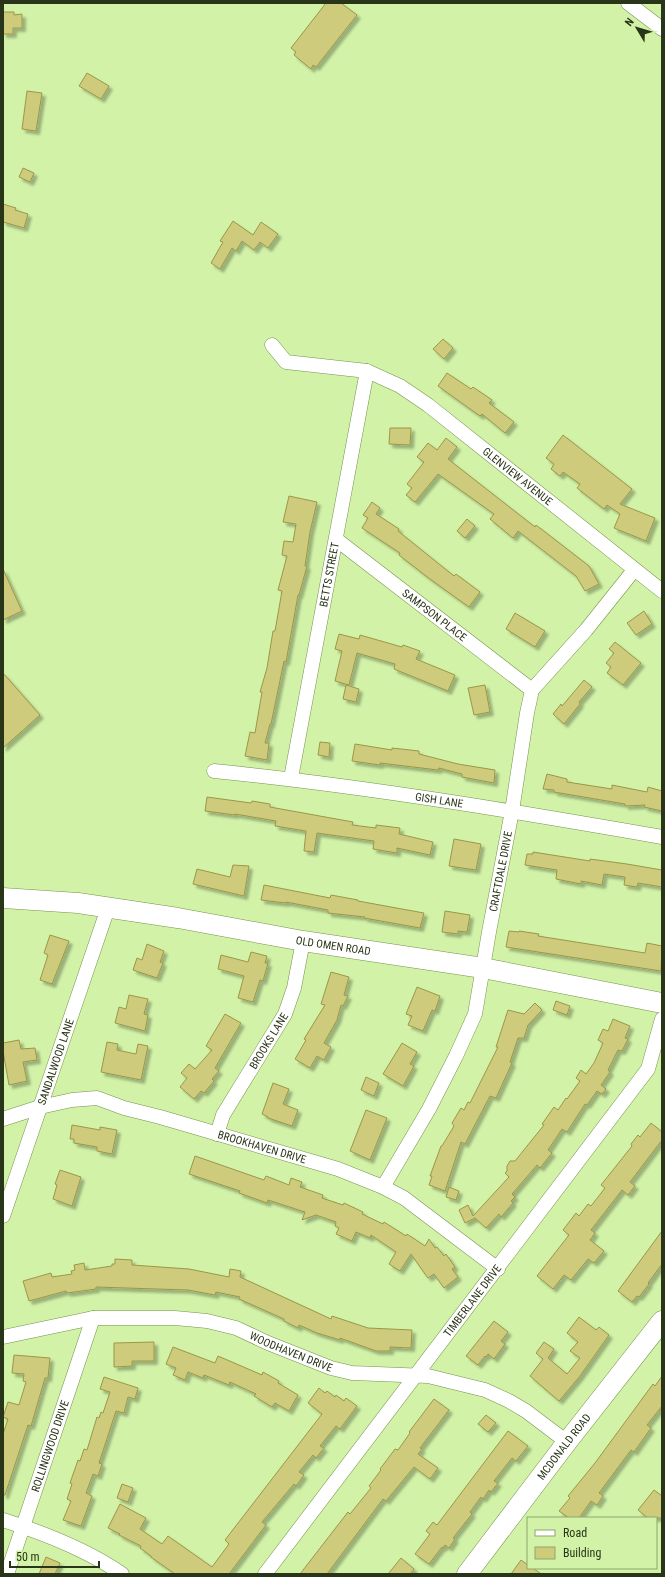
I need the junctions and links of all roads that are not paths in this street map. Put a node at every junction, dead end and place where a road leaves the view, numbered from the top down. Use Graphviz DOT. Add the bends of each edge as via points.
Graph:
graph roads {
  1 [pos="628,3"];
  2 [pos="662,29"];
  3 [pos="272,345"];
  4 [pos="367,371"];
  5 [pos="337,540"];
  6 [pos="634,570"];
  7 [pos="662,591"];
  8 [pos="532,690"];
  9 [pos="214,771"];
  10 [pos="291,778"];
  11 [pos="512,811"];
  12 [pos="662,837"];
  13 [pos="3,898"];
  14 [pos="108,908"];
  15 [pos="303,941"];
  16 [pos="484,968"];
  17 [pos="662,1002"];
  18 [pos="662,1018"];
  19 [pos="40,1108"];
  20 [pos="3,1119"];
  21 [pos="217,1134"];
  22 [pos="383,1187"];
  23 [pos="3,1216"];
  24 [pos="498,1268"];
  25 [pos="93,1318"];
  26 [pos="662,1321"];
  27 [pos="3,1337"];
  28 [pos="415,1376"];
  29 [pos="566,1442"];
  30 [pos="3,1520"];
  31 [pos="23,1526"];
  32 [pos="7,1574"];
  33 [pos="122,1574"];
  34 [pos="265,1574"];
  35 [pos="467,1574"];
  1 -- 2 [label="street"];
  3 -- 4 [label="street, GLENVIEW AVENUE" via="286,362"];
  4 -- 5 [label="street, BETTS STREET"];
  4 -- 6 [label="street, GLENVIEW AVENUE" via="400,386 428,405"];
  5 -- 8 [label="street, SAMPSON PLACE"];
  5 -- 10 [label="street, BETTS STREET"];
  6 -- 7 [label="street, GLENVIEW AVENUE"];
  6 -- 8 [label="street, CRAFTDALE DRIVE" via="586,630"];
  8 -- 11 [label="street, CRAFTDALE DRIVE"];
  9 -- 10 [label="street, GISH LANE"];
  10 -- 11 [label="street, GISH LANE"];
  11 -- 12 [label="street, GISH LANE"];
  11 -- 16 [label="street, CRAFTDALE DRIVE"];
  13 -- 14 [label="street, OLD OMEN ROAD" via="78,903"];
  14 -- 15 [label="street, OLD OMEN ROAD"];
  14 -- 19 [label="street, SANDALWOOD LANE"];
  15 -- 16 [label="street, OLD OMEN ROAD"];
  15 -- 21 [label="street, BROOKS LANE" via="294,988 285,1014 223,1115"];
  16 -- 17 [label="street, OLD OMEN ROAD"];
  16 -- 22 [label="street, CRAFTDALE DRIVE" via="475,1014 456,1056 425,1116"];
  18 -- 24 [label="street, TIMBERLANE DRIVE" via="648,1069"];
  19 -- 20 [label="street, BROOKHAVEN DRIVE"];
  19 -- 21 [label="street, BROOKHAVEN DRIVE" via="72,1100 96,1098"];
  19 -- 23 [label="street, SANDALWOOD LANE"];
  21 -- 22 [label="street, BROOKHAVEN DRIVE" via="338,1169"];
  22 -- 24 [label="street, BROOKHAVEN DRIVE" via="404,1198"];
  24 -- 28 [label="street, TIMBERLANE DRIVE"];
  25 -- 27 [label="street, WOODHAVEN DRIVE"];
  25 -- 28 [label="street, WOODHAVEN DRIVE" via="175,1318 206,1321 236,1328 331,1368 352,1373"];
  25 -- 31 [label="street, ROLLINGWOOD DRIVE"];
  26 -- 29 [label="street, MCDONALD ROAD"];
  28 -- 29 [label="street, WOODHAVEN DRIVE" via="428,1376 491,1392 526,1411"];
  28 -- 34 [label="street, TIMBERLANE DRIVE"];
  29 -- 35 [label="street, MCDONALD ROAD"];
  30 -- 31 [label="street"];
  31 -- 32 [label="street, ROLLINGWOOD DRIVE"];
  31 -- 33 [label="street" via="102,1561"];
}
